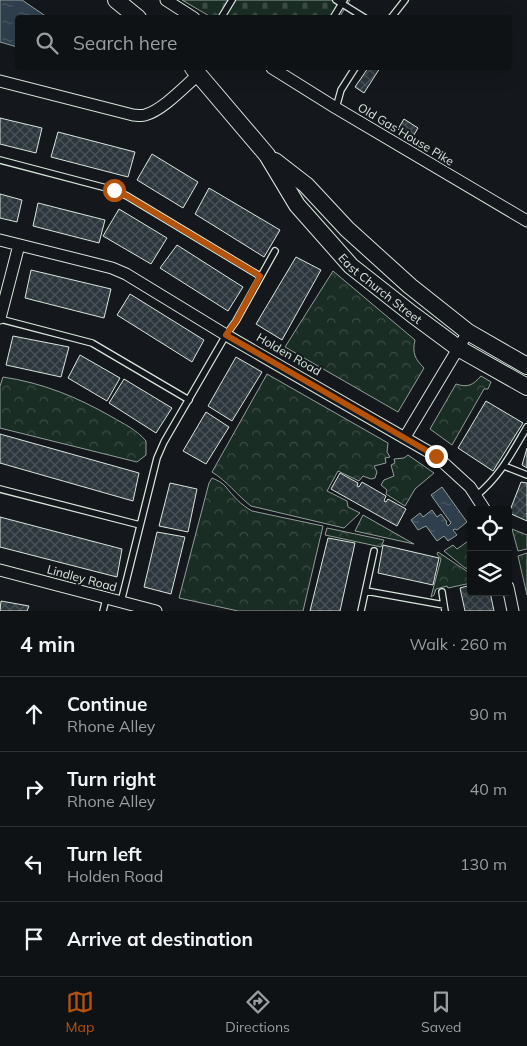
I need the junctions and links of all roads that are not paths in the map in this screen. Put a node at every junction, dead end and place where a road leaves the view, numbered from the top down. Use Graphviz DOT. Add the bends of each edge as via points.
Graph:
graph roads {
  1 [pos="116,0"];
  2 [pos="166,0"];
  3 [pos="232,0"];
  4 [pos="405,0"];
  5 [pos="341,1"];
  6 [pos="134,15"];
  7 [pos="189,15"];
  8 [pos="223,15"];
  9 [pos="334,15"];
  10 [pos="360,15"];
  11 [pos="393,15"];
  12 [pos="196,70"];
  13 [pos="275,70"];
  14 [pos="354,70"];
  15 [pos="0,81"];
  16 [pos="336,108"];
  17 [pos="267,155"];
  18 [pos="0,160"];
  19 [pos="527,220"];
  20 [pos="0,240"];
  21 [pos="19,245"];
  22 [pos="275,251"];
  23 [pos="260,276"];
  24 [pos="0,319"];
  25 [pos="468,332"];
  26 [pos="226,335"];
  27 [pos="458,348"];
  28 [pos="527,366"];
  29 [pos="527,387"];
  30 [pos="189,400"];
  31 [pos="527,427"];
  32 [pos="405,437"];
  33 [pos="504,466"];
  34 [pos="527,475"];
  35 [pos="0,488"];
  36 [pos="476,496"];
  37 [pos="482,506"];
  38 [pos="140,525"];
  39 [pos="374,551"];
  40 [pos="0,570"];
  41 [pos="366,590"];
  42 [pos="442,592"];
  43 [pos="510,596"];
  44 [pos="106,599"];
  45 [pos="121,602"];
  46 [pos="445,608"];
  47 [pos="102,611"];
  48 [pos="156,611"];
  49 [pos="361,611"];
  50 [pos="513,611"];
  1 -- 6 [label="main road"];
  2 -- 7 [label="street"];
  3 -- 8 [label="lane"];
  4 -- 11 [label="lane"];
  5 -- 9 [label="lane"];
  5 -- 10 [label="lane"];
  12 -- 15 [label="street" via="166,102 144,115 133,115"];
  12 -- 17 [label="main road, East Church Street"];
  13 -- 16 [label="street, Old Gas House Pike"];
  14 -- 16 [label="lane" via="341,90"];
  16 -- 19 [label="street, Old Gas House Pike"];
  17 -- 25 [label="main road, East Church Street" via="306,185 347,229 410,286"];
  17 -- 27 [label="main road, East Church Street" via="297,205 351,266"];
  18 -- 23 [label="lane" via="114,190"];
  20 -- 21 [label="street, Holden Road"];
  21 -- 24 [label="street"];
  21 -- 26 [label="street, Holden Road" via="126,274"];
  22 -- 23 [label="lane"];
  23 -- 26 [label="lane"];
  24 -- 30 [label="lane" via="92,343"];
  25 -- 27 [label="street"];
  25 -- 28 [label="main road, East Church Street"];
  26 -- 30 [label="lane"];
  26 -- 32 [label="street, Holden Road"];
  27 -- 29 [label="main road, East Church Street"];
  27 -- 32 [label="street"];
  30 -- 38 [label="lane" via="157,458"];
  31 -- 33 [label="lane"];
  32 -- 36 [label="street, Holden Road" via="436,456"];
  33 -- 34 [label="lane"];
  33 -- 36 [label="lane"];
  35 -- 38 [label="lane"];
  36 -- 37 [label="street, Holden Road"];
  38 -- 45 [label="lane"];
  39 -- 41 [label="lane"];
  40 -- 44 [label="street, Lindley Road"];
  41 -- 46 [label="lane"];
  41 -- 49 [label="lane"];
  42 -- 46 [label="lane"];
  43 -- 50 [label="street"];
  44 -- 45 [label="street, Lindley Road"];
  44 -- 47 [label="lane"];
  45 -- 48 [label="street, Lindley Road"];
}
